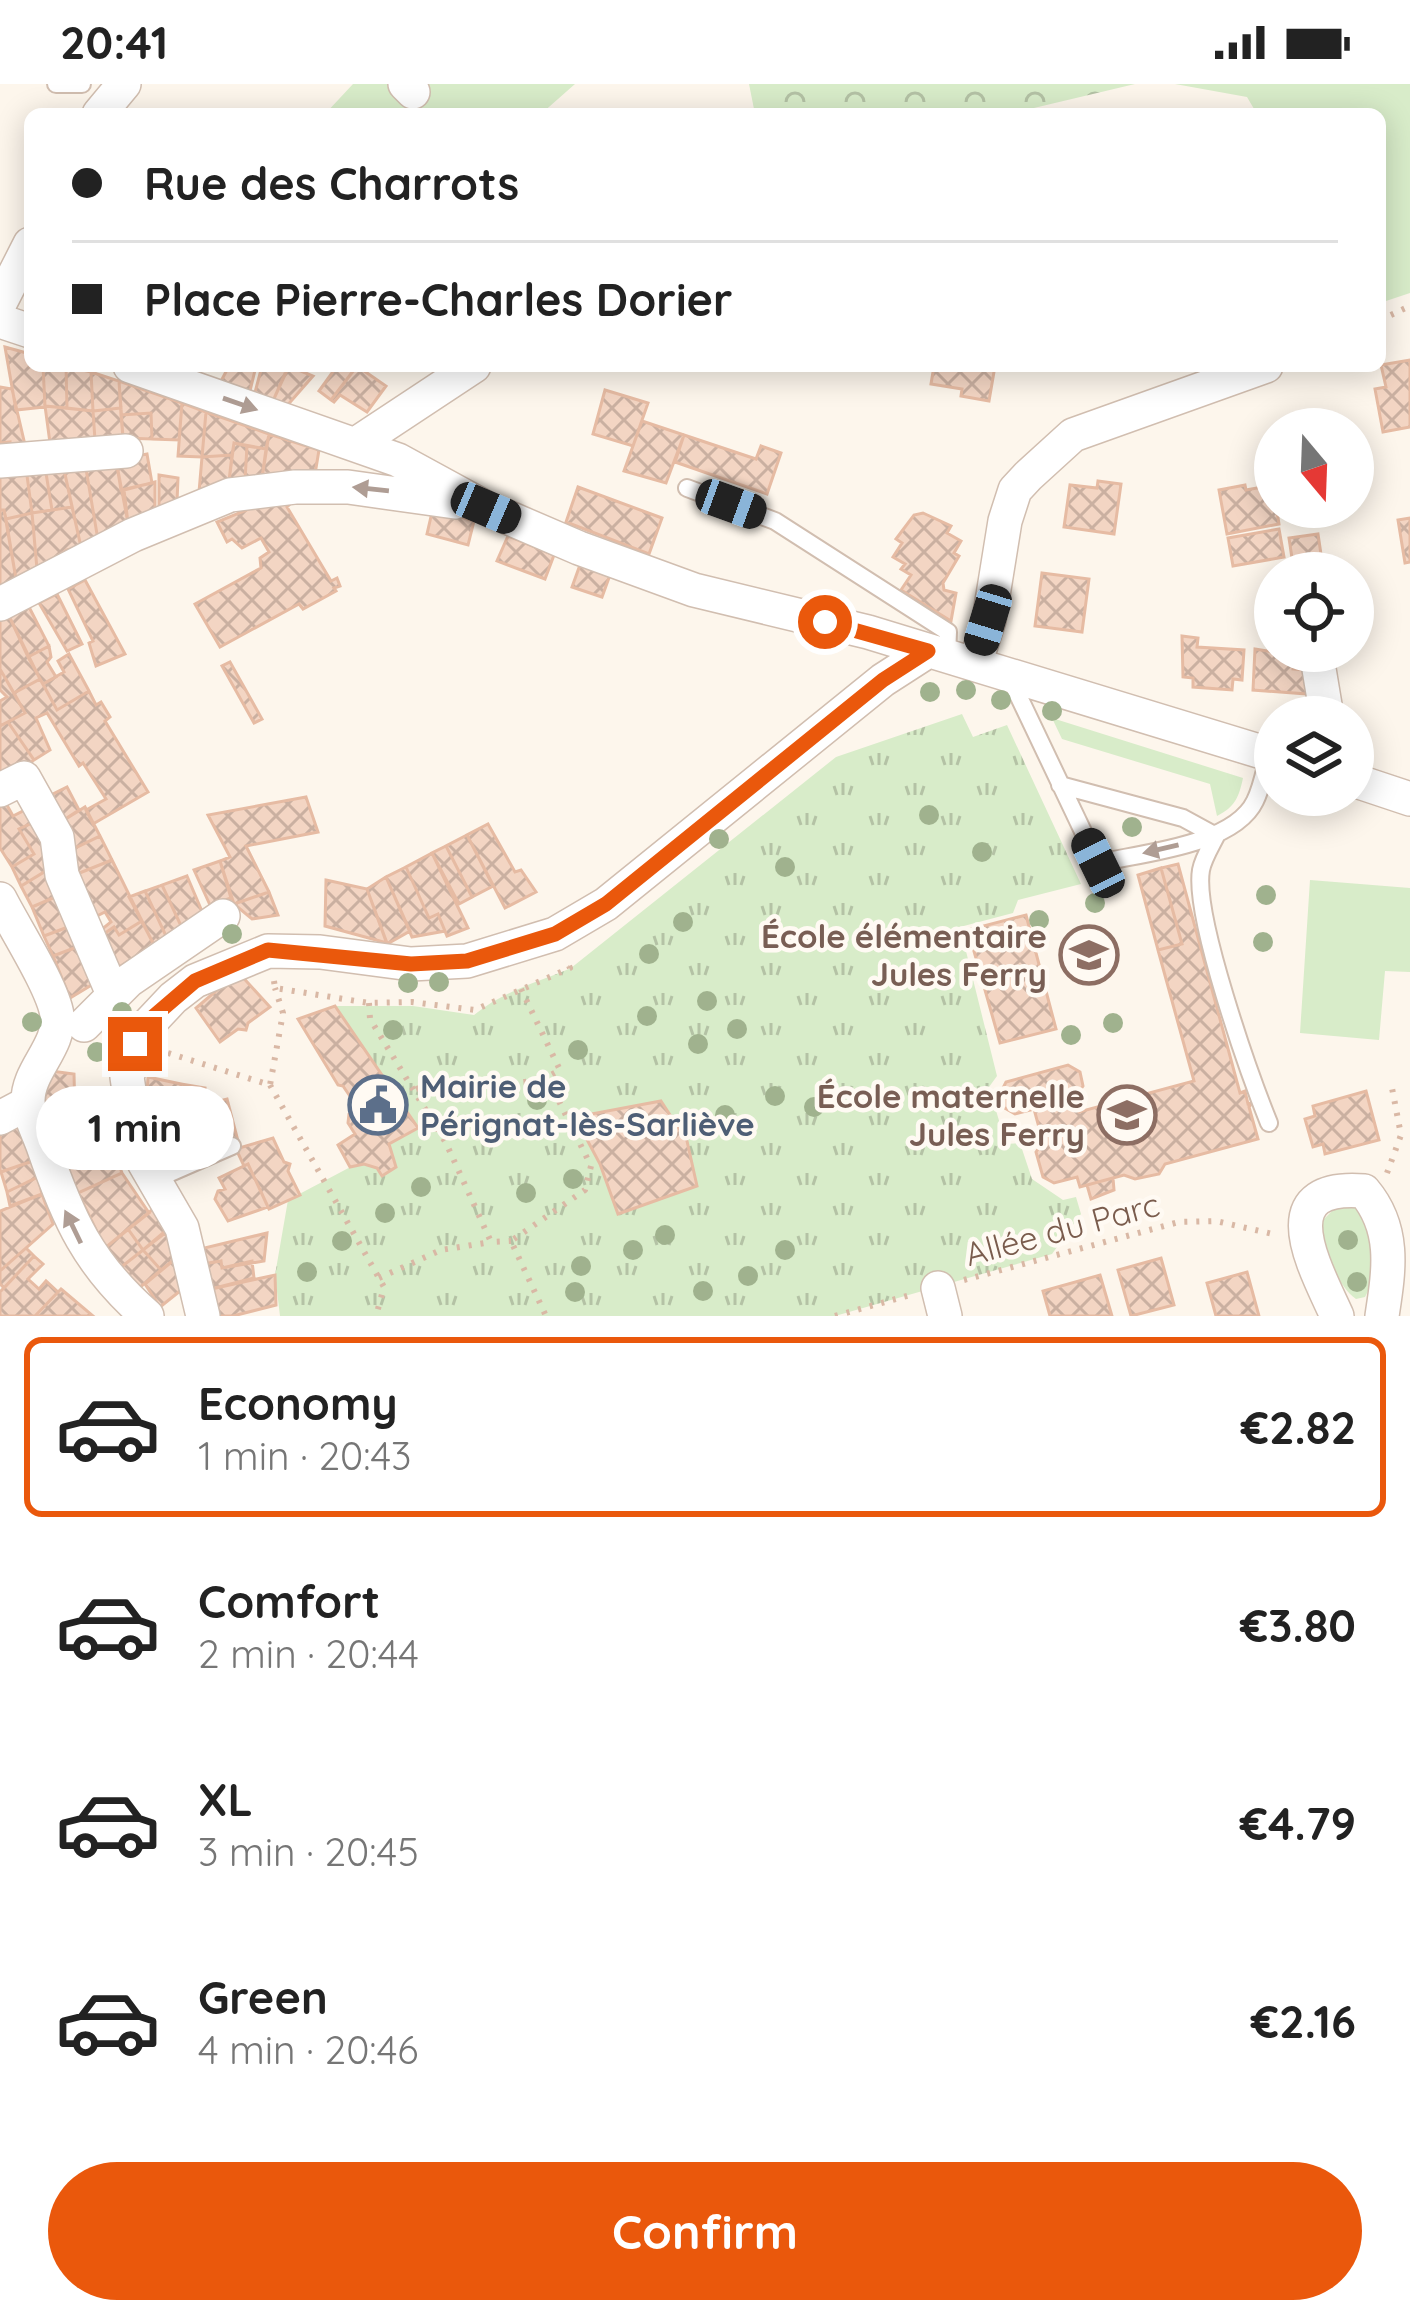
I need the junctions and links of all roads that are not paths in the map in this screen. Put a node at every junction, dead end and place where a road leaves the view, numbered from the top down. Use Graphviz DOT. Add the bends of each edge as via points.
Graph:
graph roads {
  1 [pos="56,84"];
  2 [pos="82,84"];
  3 [pos="124,84"];
  4 [pos="103,108"];
  5 [pos="24,256"];
  6 [pos="0,304"];
  7 [pos="147,372"];
  8 [pos="465,372"];
  9 [pos="1249,372"];
  10 [pos="356,444"];
  11 [pos="126,451"];
  12 [pos="0,461"];
  13 [pos="687,488"];
  14 [pos="486,508"];
  15 [pos="0,604"];
  16 [pos="950,657"];
  17 [pos="1008,674"];
  18 [pos="1254,749"];
  19 [pos="1060,785"];
  20 [pos="1374,787"];
  21 [pos="0,790"];
  22 [pos="1410,799"];
  23 [pos="1254,803"];
  24 [pos="1216,836"];
  25 [pos="0,899"];
  26 [pos="223,916"];
  27 [pos="113,994"];
  28 [pos="65,1017"];
  29 [pos="131,1061"];
  30 [pos="14,1110"];
  31 [pos="1270,1123"];
  32 [pos="232,1146"];
  33 [pos="154,1180"];
  34 [pos="147,1316"];
  35 [pos="203,1316"];
  36 [pos="1337,1316"];
  37 [pos="1382,1316"];
  1 -- 2 [label="lane"];
  3 -- 4 [label="street"];
  5 -- 6 [label="street"];
  7 -- 10 [label="street, one-way"];
  8 -- 10 [label="street"];
  9 -- 16 [label="street" via="1073,435 1028,476 1005,520 988,620"];
  10 -- 14 [label="street"];
  11 -- 12 [label="street"];
  13 -- 16 [label="lane" via="775,520 845,563 948,632"];
  14 -- 15 [label="street, one-way" via="349,487 230,495"];
  14 -- 16 [label="street" via="694,590"];
  16 -- 17 [label="street"];
  16 -- 29 [label="street" via="883,680 606,904 555,934 467,961 411,964 268,950 195,981 153,1017"];
  17 -- 18 [label="street"];
  17 -- 19 [label="lane"];
  19 -- 24 [label="lane" via="1183,818"];
  24 -- 19 [label="lane, one-way" via="1098,863"];
  20 -- 22 [label="street"];
  21 -- 27 [label="street" via="24,778 57,837 62,875"];
  23 -- 24 [label="lane"];
  24 -- 31 [label="lane" via="1201,871 1204,914"];
  25 -- 28 [label="street"];
  26 -- 27 [label="street"];
  27 -- 28 [label="street"];
  28 -- 29 [label="street"];
  28 -- 30 [label="street"];
  29 -- 33 [label="street" via="138,1152"];
  34 -- 30 [label="street, one-way" via="83,1246"];
  32 -- 33 [label="lane"];
  33 -- 35 [label="street" via="182,1228"];
  36 -- 37 [label="street" via="1304,1241 1305,1217 1342,1189 1364,1191 1388,1232"];
}
